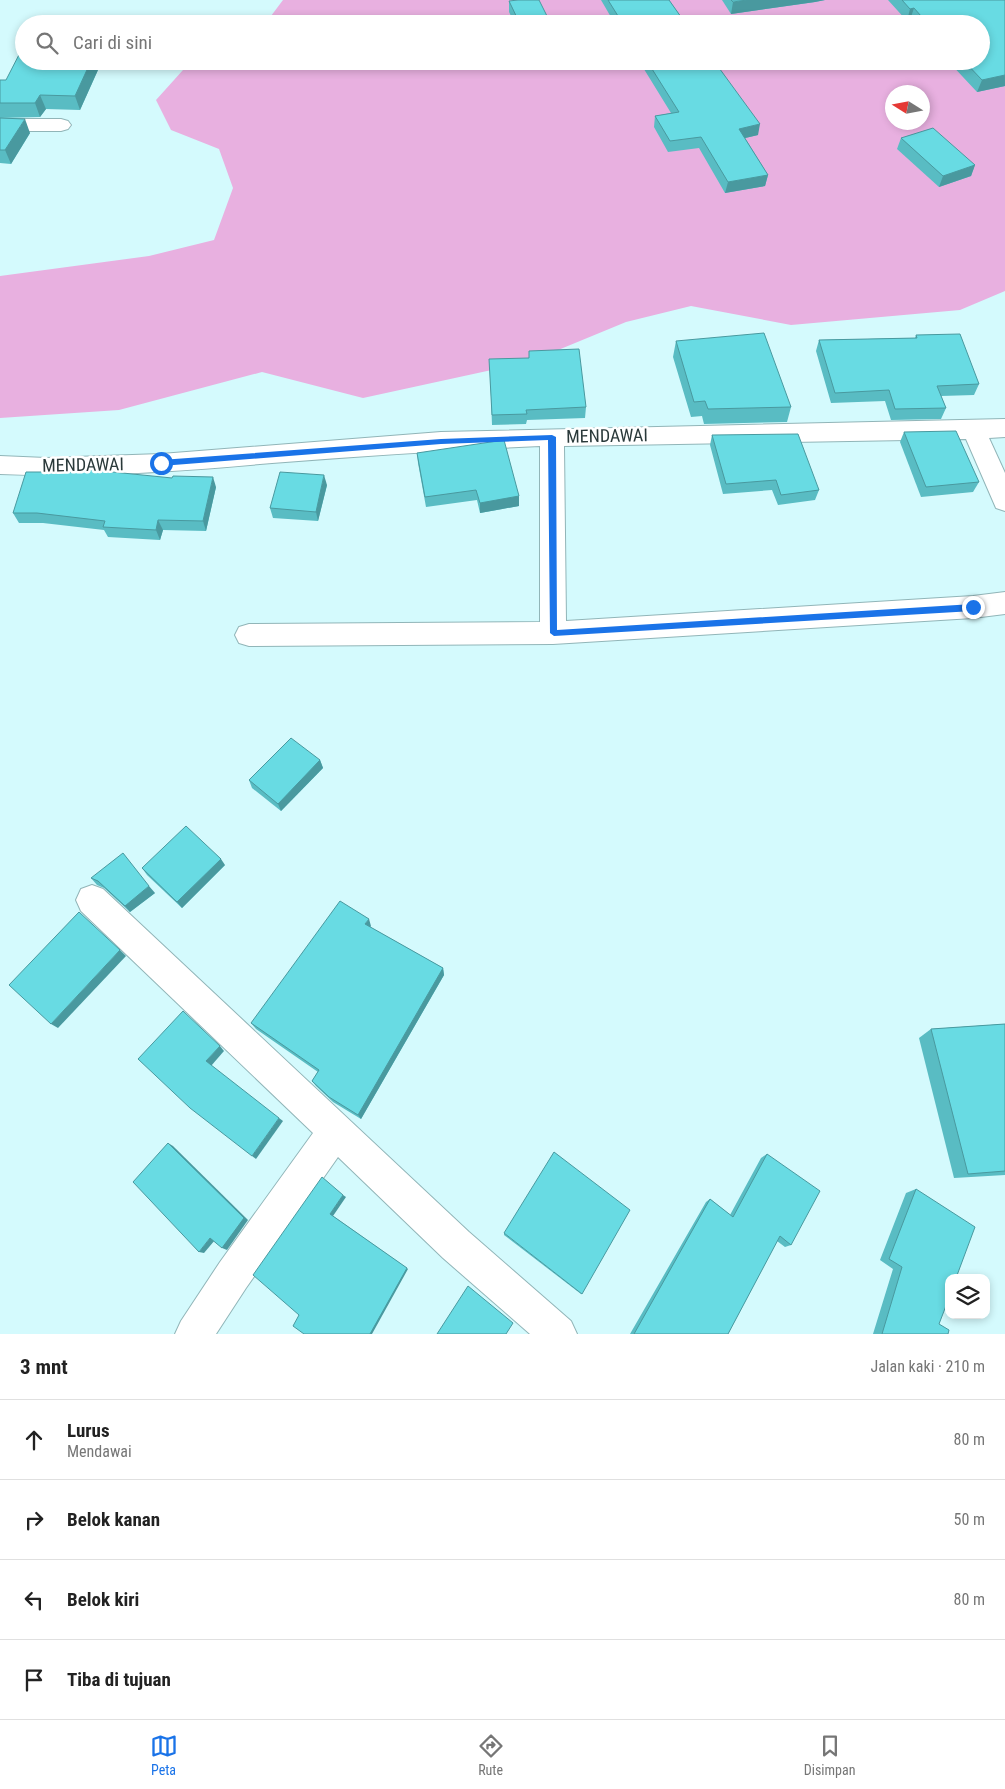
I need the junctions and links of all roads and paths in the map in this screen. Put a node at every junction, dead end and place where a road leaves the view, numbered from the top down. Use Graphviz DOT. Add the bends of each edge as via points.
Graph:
graph roads {
  1 [pos="61,125"];
  2 [pos="0,126"];
  3 [pos="1005,428"];
  4 [pos="974,430"];
  5 [pos="552,437"];
  6 [pos="0,465"];
  7 [pos="1005,501"];
  8 [pos="1005,603"];
  9 [pos="554,633"];
  10 [pos="249,635"];
  11 [pos="92,900"];
  12 [pos="336,1131"];
  13 [pos="194,1334"];
  14 [pos="558,1334"];
  1 -- 2 [label="street"];
  3 -- 4 [label="street, MENDAWAI"];
  4 -- 5 [label="street, MENDAWAI"];
  4 -- 7 [label="street"];
  5 -- 6 [label="street, MENDAWAI" via="441,441 161,463 46,467"];
  5 -- 9 [label="street"];
  8 -- 9 [label="street"];
  9 -- 10 [label="street"];
  11 -- 12 [label="street"];
  12 -- 13 [label="street"];
  12 -- 14 [label="street" via="456,1245"];
}
